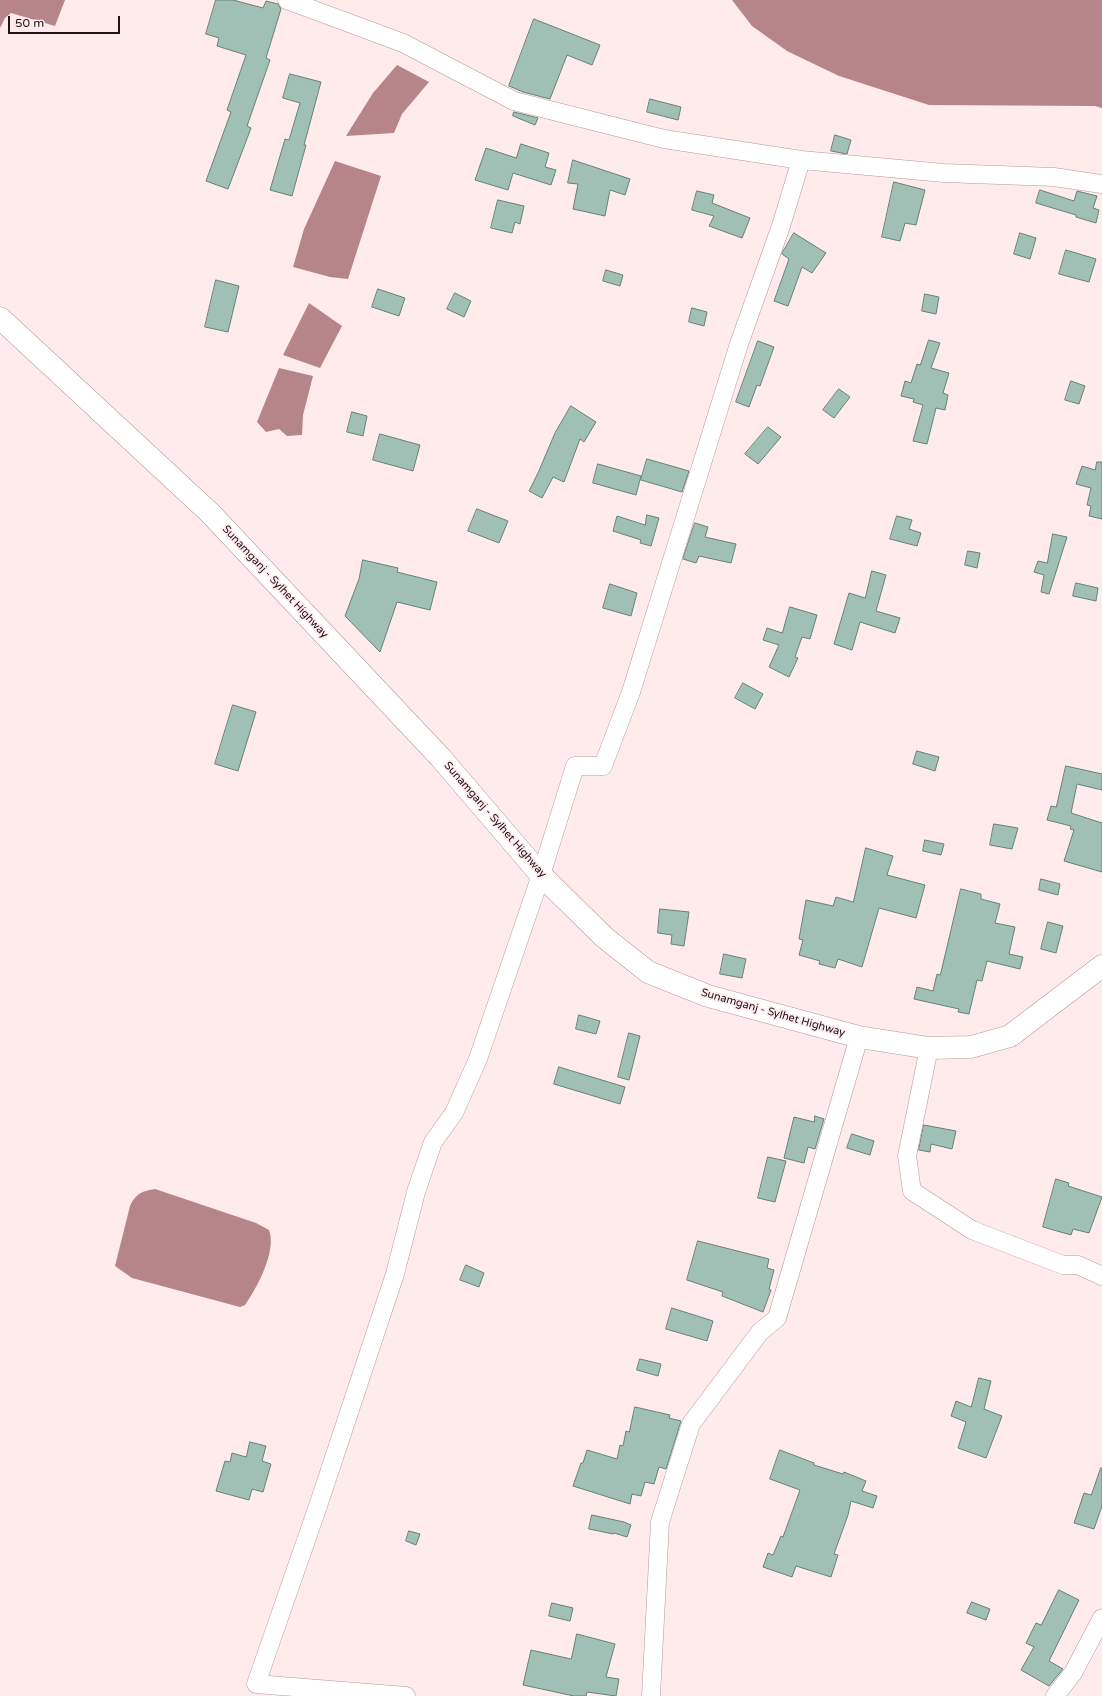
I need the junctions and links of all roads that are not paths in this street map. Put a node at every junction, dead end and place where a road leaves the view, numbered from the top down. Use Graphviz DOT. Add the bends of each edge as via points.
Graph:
graph roads {
  1 [pos="287,0"];
  2 [pos="801,160"];
  3 [pos="1102,184"];
  4 [pos="0,318"];
  5 [pos="540,875"];
  6 [pos="1102,966"];
  7 [pos="859,1036"];
  8 [pos="929,1048"];
  9 [pos="1102,1276"];
  10 [pos="1102,1618"];
  11 [pos="406,1696"];
  12 [pos="651,1696"];
  13 [pos="1055,1696"];
  1 -- 2 [label="street" via="403,44 514,101 664,139"];
  2 -- 3 [label="street" via="944,173 1054,177"];
  2 -- 5 [label="street" via="781,226 739,344 631,692 604,766 575,766"];
  4 -- 5 [label="main road, Sunamganj - Sylhet Highway" via="210,513 440,756"];
  5 -- 7 [label="main road, Sunamganj - Sylhet Highway" via="604,937 648,972 708,996"];
  5 -- 11 [label="street" via="478,1059 454,1113 433,1142 416,1192 395,1274 256,1684"];
  6 -- 8 [label="main road, Sunamganj - Sylhet Highway" via="1010,1036 971,1047"];
  7 -- 8 [label="main road, Sunamganj - Sylhet Highway"];
  7 -- 12 [label="street" via="777,1318 760,1332 691,1424 660,1522"];
  8 -- 9 [label="street" via="907,1156 912,1191 972,1230 1063,1265 1078,1265"];
  10 -- 13 [label="street" via="1073,1673"];
}
